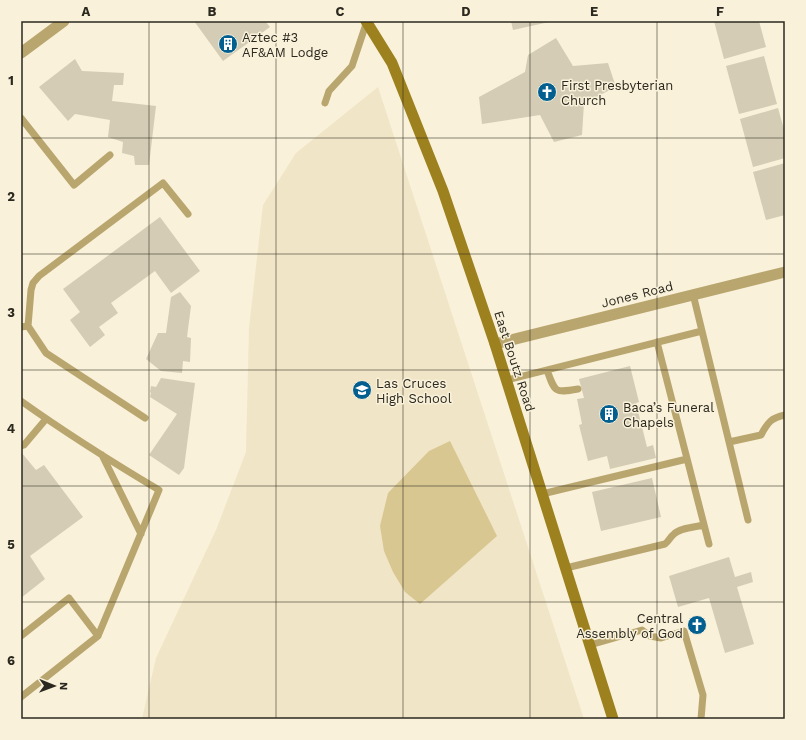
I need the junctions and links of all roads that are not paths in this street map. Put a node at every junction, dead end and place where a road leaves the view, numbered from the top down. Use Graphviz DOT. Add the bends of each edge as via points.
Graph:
graph roads {
  1 [pos="64,21"];
  2 [pos="367,22"];
  3 [pos="21,53"];
  4 [pos="325,103"];
  5 [pos="21,118"];
  6 [pos="110,155"];
  7 [pos="188,214"];
  8 [pos="785,272"];
  9 [pos="693,294"];
  10 [pos="25,326"];
  11 [pos="702,331"];
  12 [pos="658,342"];
  13 [pos="495,344"];
  14 [pos="547,370"];
  15 [pos="507,380"];
  16 [pos="578,389"];
  17 [pos="21,401"];
  18 [pos="785,415"];
  19 [pos="145,418"];
  20 [pos="46,419"];
  21 [pos="729,442"];
  22 [pos="21,446"];
  23 [pos="102,455"];
  24 [pos="687,459"];
  25 [pos="542,494"];
  26 [pos="748,520"];
  27 [pos="704,525"];
  28 [pos="140,534"];
  29 [pos="709,544"];
  30 [pos="566,568"];
  31 [pos="21,636"];
  32 [pos="98,636"];
  33 [pos="590,645"];
  34 [pos="21,697"];
  35 [pos="613,719"];
  36 [pos="701,719"];
  1 -- 3 [label="street"];
  2 -- 4 [label="lane" via="352,66 329,91"];
  2 -- 13 [label="main road, East Boutz Road" via="392,63 443,191"];
  5 -- 6 [label="lane" via="74,184"];
  7 -- 10 [label="lane" via="163,183 39,276 30,290"];
  8 -- 9 [label="street, Jones Road"];
  9 -- 11 [label="lane"];
  9 -- 13 [label="street, Jones Road"];
  10 -- 19 [label="lane" via="46,353"];
  11 -- 12 [label="lane"];
  11 -- 21 [label="lane"];
  12 -- 14 [label="lane"];
  12 -- 24 [label="lane"];
  13 -- 15 [label="main road, East Boutz Road"];
  14 -- 15 [label="lane"];
  14 -- 16 [label="lane" via="556,390 562,392"];
  15 -- 25 [label="main road, East Boutz Road"];
  17 -- 20 [label="lane"];
  18 -- 21 [label="lane" via="775,417 766,424 761,435"];
  20 -- 22 [label="lane"];
  20 -- 23 [label="lane"];
  21 -- 26 [label="lane"];
  23 -- 28 [label="lane"];
  23 -- 28 [label="lane" via="159,490"];
  24 -- 25 [label="lane"];
  24 -- 27 [label="lane"];
  25 -- 30 [label="main road, East Boutz Road"];
  27 -- 29 [label="lane"];
  27 -- 30 [label="lane" via="680,530 665,544"];
  28 -- 32 [label="lane"];
  30 -- 33 [label="main road, East Boutz Road"];
  31 -- 32 [label="lane" via="69,598"];
  32 -- 34 [label="lane"];
  33 -- 35 [label="main road, East Boutz Road"];
  33 -- 36 [label="lane" via="642,630 650,636 661,638 684,631 703,695"];
}
